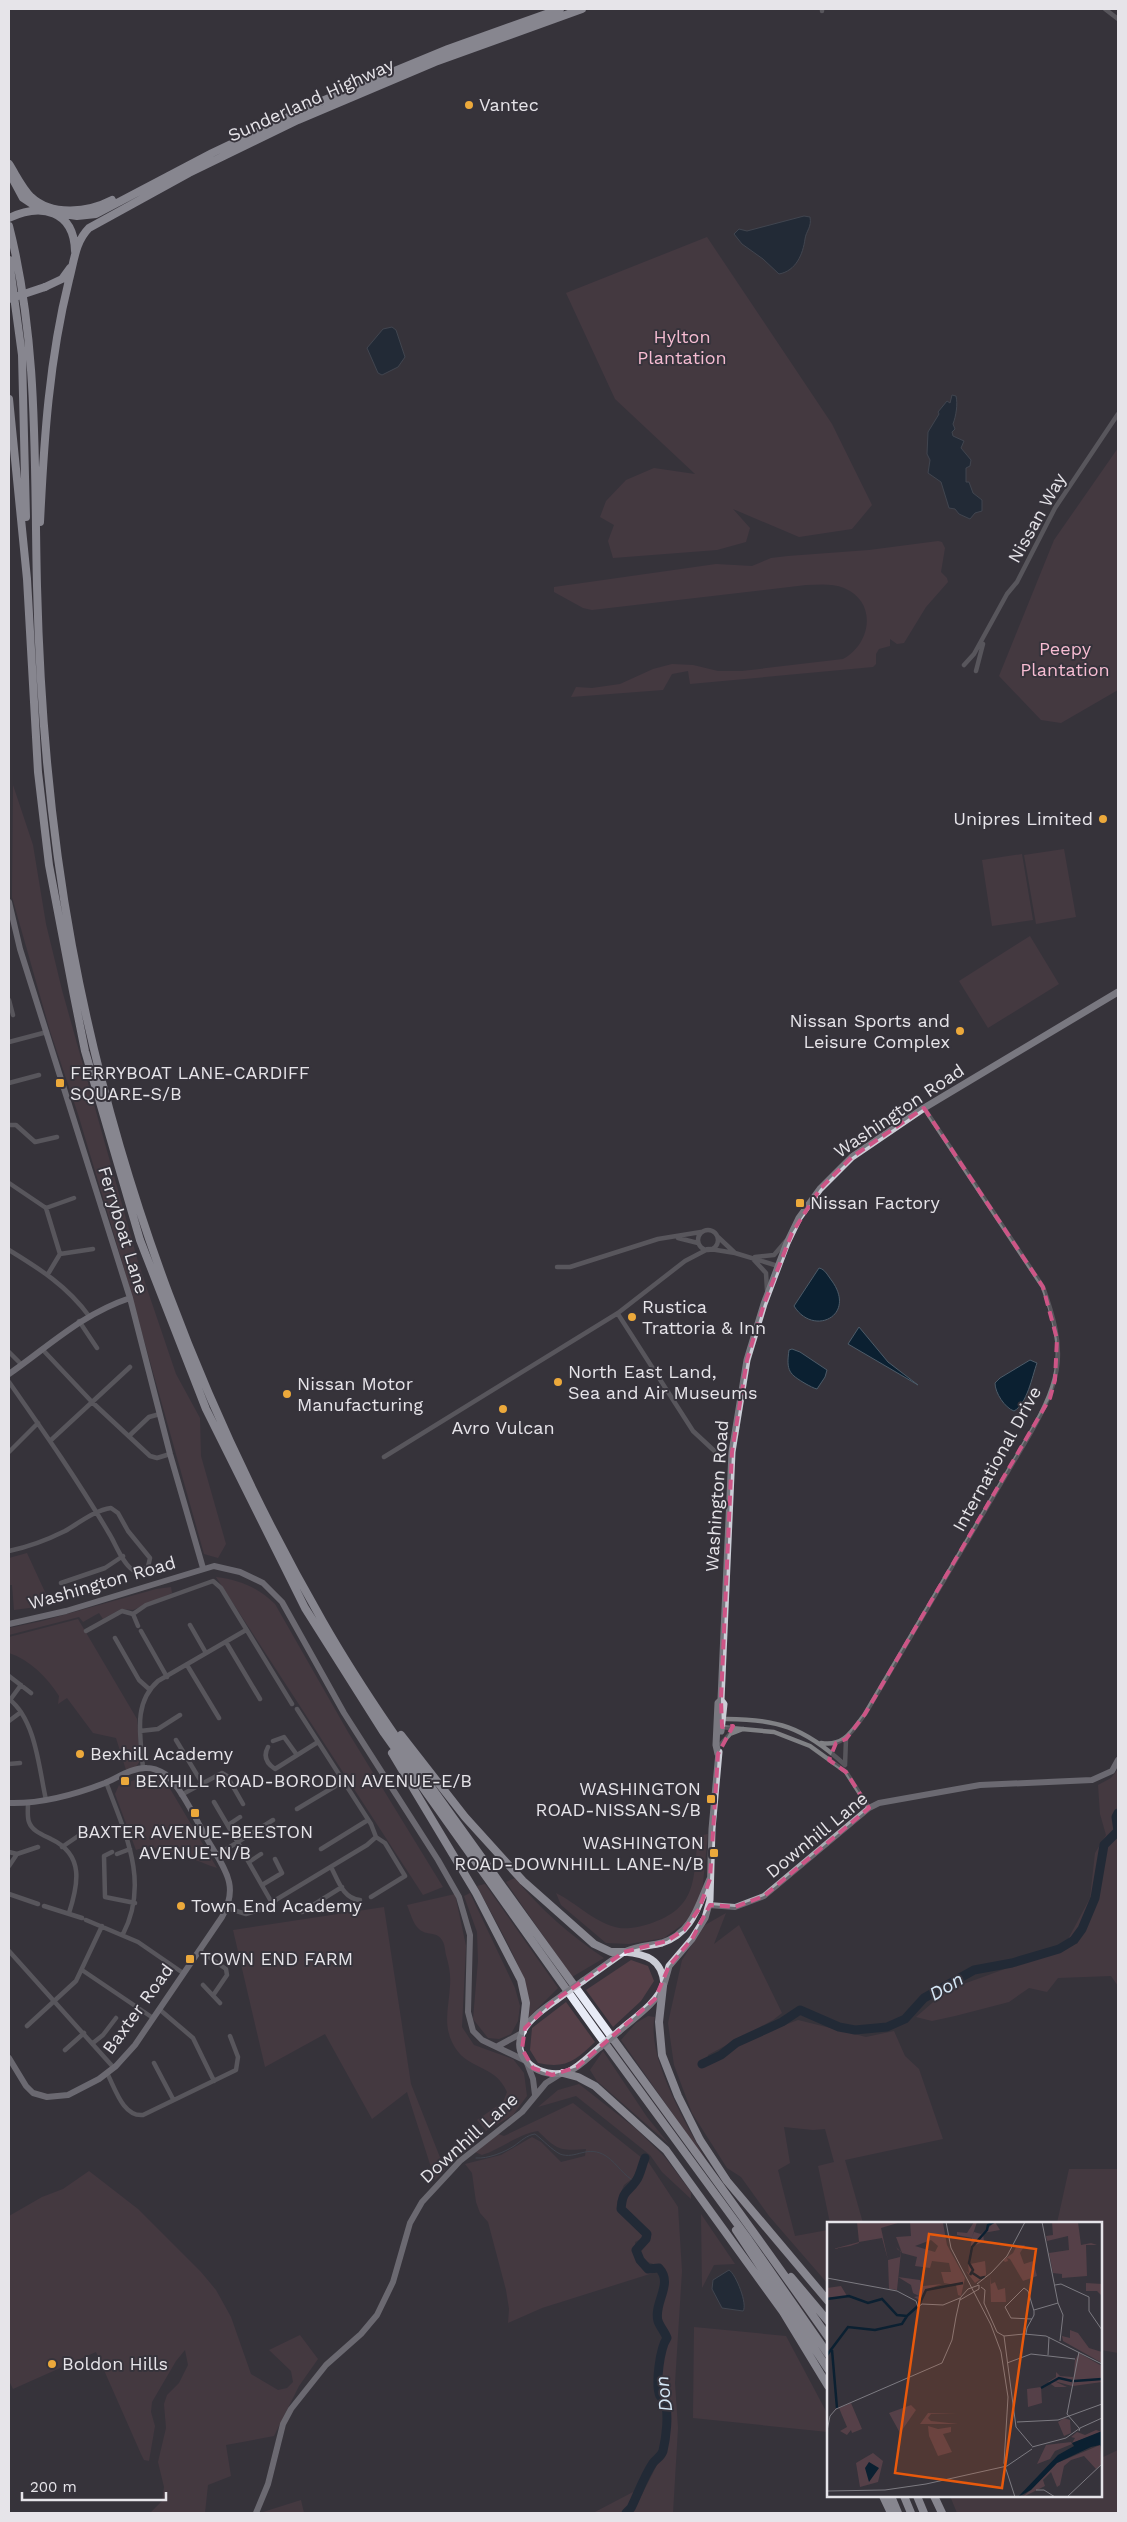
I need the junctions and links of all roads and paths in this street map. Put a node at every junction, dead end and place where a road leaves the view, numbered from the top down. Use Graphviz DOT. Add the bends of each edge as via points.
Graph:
graph roads {
  1 [pos="560,9"];
  2 [pos="582,9"];
  3 [pos="1105,9"];
  4 [pos="1118,19"];
  5 [pos="9,164"];
  6 [pos="182,168"];
  7 [pos="9,172"];
  8 [pos="40,209"];
  9 [pos="52,212"];
  10 [pos="9,218"];
  11 [pos="9,226"];
  12 [pos="75,255"];
  13 [pos="9,260"];
  14 [pos="72,266"];
  15 [pos="9,299"];
  16 [pos="9,399"];
  17 [pos="1118,414"];
  18 [pos="27,579"];
  19 [pos="37,581"];
  20 [pos="985,638"];
  21 [pos="964,665"];
  22 [pos="976,671"];
  23 [pos="9,902"];
  24 [pos="1118,992"];
  25 [pos="9,1000"];
  26 [pos="13,1015"];
  27 [pos="47,1032"];
  28 [pos="9,1042"];
  29 [pos="38,1075"];
  30 [pos="9,1083"];
  31 [pos="924,1108"];
  32 [pos="9,1125"];
  33 [pos="57,1137"];
  34 [pos="9,1183"];
  35 [pos="74,1198"];
  36 [pos="46,1208"];
  37 [pos="701,1232"];
  38 [pos="792,1232"];
  39 [pos="717,1236"];
  40 [pos="672,1237"];
  41 [pos="699,1244"];
  42 [pos="93,1248"];
  43 [pos="709,1249"];
  44 [pos="9,1250"];
  45 [pos="735,1253"];
  46 [pos="60,1254"];
  47 [pos="695,1254"];
  48 [pos="749,1257"];
  49 [pos="778,1266"];
  50 [pos="557,1267"];
  51 [pos="48,1274"];
  52 [pos="130,1298"];
  53 [pos="766,1298"];
  54 [pos="618,1314"];
  55 [pos="89,1316"];
  56 [pos="79,1321"];
  57 [pos="97,1348"];
  58 [pos="42,1349"];
  59 [pos="9,1352"];
  60 [pos="22,1365"];
  61 [pos="130,1367"];
  62 [pos="9,1374"];
  63 [pos="9,1382"];
  64 [pos="92,1402"];
  65 [pos="160,1414"];
  66 [pos="38,1423"];
  67 [pos="129,1436"];
  68 [pos="50,1441"];
  69 [pos="9,1452"];
  70 [pos="170,1454"];
  71 [pos="384,1457"];
  72 [pos="722,1458"];
  73 [pos="97,1513"];
  74 [pos="9,1551"];
  75 [pos="123,1556"];
  76 [pos="203,1568"];
  77 [pos="61,1583"];
  78 [pos="133,1614"];
  79 [pos="9,1624"];
  80 [pos="138,1626"];
  81 [pos="190,1626"];
  82 [pos="246,1630"];
  83 [pos="86,1631"];
  84 [pos="141,1631"];
  85 [pos="115,1638"];
  86 [pos="226,1642"];
  87 [pos="206,1653"];
  88 [pos="187,1665"];
  89 [pos="349,1665"];
  90 [pos="9,1676"];
  91 [pos="167,1677"];
  92 [pos="22,1685"];
  93 [pos="149,1689"];
  94 [pos="31,1693"];
  95 [pos="361,1698"];
  96 [pos="9,1699"];
  97 [pos="260,1699"];
  98 [pos="292,1704"];
  99 [pos="297,1710"];
  100 [pos="20,1712"];
  101 [pos="180,1715"];
  102 [pos="219,1718"];
  103 [pos="9,1721"];
  104 [pos="720,1723"];
  105 [pos="743,1729"];
  106 [pos="140,1730"];
  107 [pos="846,1739"];
  108 [pos="176,1740"];
  109 [pos="274,1741"];
  110 [pos="318,1742"];
  111 [pos="840,1742"];
  112 [pos="820,1743"];
  113 [pos="720,1744"];
  114 [pos="845,1745"];
  115 [pos="268,1747"];
  116 [pos="718,1754"];
  117 [pos="297,1755"];
  118 [pos="834,1755"];
  119 [pos="829,1760"];
  120 [pos="1118,1760"];
  121 [pos="20,1763"];
  122 [pos="9,1764"];
  123 [pos="845,1765"];
  124 [pos="142,1769"];
  125 [pos="846,1772"];
  126 [pos="344,1781"];
  127 [pos="106,1782"];
  128 [pos="202,1783"];
  129 [pos="181,1795"];
  130 [pos="46,1800"];
  131 [pos="214,1802"];
  132 [pos="28,1803"];
  133 [pos="9,1804"];
  134 [pos="243,1804"];
  135 [pos="869,1808"];
  136 [pos="297,1810"];
  137 [pos="240,1817"];
  138 [pos="273,1820"];
  139 [pos="368,1820"];
  140 [pos="228,1825"];
  141 [pos="84,1832"];
  142 [pos="376,1837"];
  143 [pos="237,1842"];
  144 [pos="38,1847"];
  145 [pos="62,1847"];
  146 [pos="241,1848"];
  147 [pos="130,1849"];
  148 [pos="320,1849"];
  149 [pos="9,1852"];
  150 [pos="17,1854"];
  151 [pos="244,1854"];
  152 [pos="262,1854"];
  153 [pos="216,1855"];
  154 [pos="275,1859"];
  155 [pos="249,1862"];
  156 [pos="9,1866"];
  157 [pos="331,1867"];
  158 [pos="710,1879"];
  159 [pos="262,1885"];
  160 [pos="342,1887"];
  161 [pos="9,1894"];
  162 [pos="371,1897"];
  163 [pos="360,1900"];
  164 [pos="135,1903"];
  165 [pos="272,1903"];
  166 [pos="38,1904"];
  167 [pos="709,1905"];
  168 [pos="44,1906"];
  169 [pos="227,1908"];
  170 [pos="302,1912"];
  171 [pos="69,1913"];
  172 [pos="102,1926"];
  173 [pos="123,1934"];
  174 [pos="9,1950"];
  175 [pos="199,1950"];
  176 [pos="624,1952"];
  177 [pos="82,1970"];
  178 [pos="183,1973"];
  179 [pos="203,1985"];
  180 [pos="664,1985"];
  181 [pos="214,1994"];
  182 [pos="55,2002"];
  183 [pos="220,2003"];
  184 [pos="160,2008"];
  185 [pos="116,2018"];
  186 [pos="153,2018"];
  187 [pos="27,2026"];
  188 [pos="523,2032"];
  189 [pos="84,2033"];
  190 [pos="230,2036"];
  191 [pos="93,2043"];
  192 [pos="498,2046"];
  193 [pos="64,2050"];
  194 [pos="9,2058"];
  195 [pos="527,2062"];
  196 [pos="154,2063"];
  197 [pos="114,2068"];
  198 [pos="563,2073"];
  199 [pos="107,2074"];
  200 [pos="214,2081"];
  201 [pos="535,2095"];
  202 [pos="173,2099"];
  203 [pos="697,2170"];
  204 [pos="749,2225"];
  205 [pos="827,2301"];
  206 [pos="804,2318"];
  207 [pos="827,2321"];
  208 [pos="827,2336"];
  209 [pos="827,2352"];
  210 [pos="827,2358"];
  211 [pos="827,2367"];
  212 [pos="827,2384"];
  213 [pos="883,2497"];
  214 [pos="891,2497"];
  215 [pos="904,2497"];
  216 [pos="917,2497"];
  217 [pos="934,2497"];
  218 [pos="256,2513"];
  219 [pos="891,2513"];
  220 [pos="898,2513"];
  221 [pos="911,2513"];
  222 [pos="924,2513"];
  223 [pos="942,2513"];
  1 -- 6 [label="highway, Sunderland Highway" via="387,74"];
  2 -- 12 [label="highway, Sunderland Highway" via="391,80 240,147 94,225 82,236"];
  3 -- 4 [label="street"];
  5 -- 6 [label="highway" via="27,193 38,202 78,211 97,208 161,175"];
  6 -- 9 [label="highway, Sunderland Highway" via="96,214 77,216"];
  7 -- 8 [label="highway" via="23,198"];
  8 -- 9 [label="highway, Sunderland Highway"];
  8 -- 10 [label="highway"];
  9 -- 12 [label="highway" via="70,230"];
  11 -- 19 [label="highway" via="22,283 31,356"];
  12 -- 14 [label="highway, Sunderland Highway"];
  13 -- 18 [label="highway" via="22,354"];
  14 -- 15 [label="highway, bridge" via="62,278 45,287"];
  14 -- 19 [label="highway, Sunderland Highway" via="48,388"];
  16 -- 18 [label="highway"];
  17 -- 20 [label="street, Nissan Way" via="1055,508"];
  18 -- 95 [label="highway" via="34,716 49,865 85,1051 116,1162 147,1258 206,1409 305,1608"];
  19 -- 89 [label="highway" via="42,715 60,870 94,1051 125,1161 159,1265 214,1406 272,1528"];
  20 -- 21 [label="street"];
  20 -- 22 [label="street"];
  23 -- 27 [label="street, Ferryboat Lane" via="20,949"];
  24 -- 31 [label="main road, Washington Road"];
  25 -- 26 [label="street"];
  27 -- 28 [label="street"];
  27 -- 52 [label="street, Ferryboat Lane"];
  29 -- 30 [label="street"];
  31 -- 38 [label="main road, Washington Road" via="834,1173 808,1204"];
  31 -- 107 [label="street, International Drive" via="1043,1287 1055,1320 1055,1380 1050,1398 1030,1434 865,1714"];
  32 -- 33 [label="street" via="16,1126 35,1142"];
  34 -- 36 [label="street"];
  35 -- 36 [label="street"];
  36 -- 46 [label="street"];
  37 -- 39 [label="street" via="711,1230"];
  37 -- 40 [label="street"];
  37 -- 41 [label="street"];
  38 -- 48 [label="street" via="774,1255"];
  38 -- 49 [label="main road, Washington Road"];
  39 -- 43 [label="street" via="717,1242"];
  39 -- 45 [label="street"];
  40 -- 41 [label="street"];
  40 -- 50 [label="street"];
  41 -- 43 [label="street"];
  41 -- 47 [label="street"];
  42 -- 46 [label="street"];
  43 -- 45 [label="street"];
  43 -- 47 [label="street"];
  44 -- 51 [label="street"];
  45 -- 48 [label="street"];
  46 -- 51 [label="street"];
  47 -- 54 [label="street"];
  48 -- 49 [label="street"];
  48 -- 53 [label="street" via="766,1273"];
  49 -- 53 [label="main road, Washington Road"];
  51 -- 55 [label="street" via="68,1290"];
  52 -- 55 [label="street"];
  52 -- 65 [label="street, Ferryboat Lane"];
  53 -- 104 [label="main road, Washington Road" via="747,1360 732,1452 721,1700 724,1704"];
  54 -- 71 [label="street"];
  54 -- 72 [label="street" via="693,1430"];
  55 -- 56 [label="street"];
  56 -- 57 [label="street"];
  56 -- 58 [label="street"];
  58 -- 60 [label="street"];
  58 -- 64 [label="street"];
  59 -- 60 [label="street"];
  60 -- 62 [label="street"];
  61 -- 64 [label="street"];
  63 -- 66 [label="street"];
  64 -- 67 [label="street"];
  64 -- 68 [label="street"];
  65 -- 67 [label="street" via="150,1417"];
  65 -- 70 [label="street, Ferryboat Lane"];
  66 -- 68 [label="street"];
  66 -- 69 [label="street"];
  67 -- 70 [label="street" via="150,1456 157,1458"];
  68 -- 73 [label="street"];
  70 -- 76 [label="street, Ferryboat Lane"];
  73 -- 74 [label="street" via="48,1539"];
  73 -- 75 [label="street"];
  73 -- 75 [label="street" via="111,1508 118,1513 128,1531 149,1555 149,1563 144,1570 133,1570"];
  75 -- 77 [label="street" via="98,1571"];
  76 -- 79 [label="street, Washington Road" via="83,1606"];
  76 -- 192 [label="street" via="214,1566 240,1572 263,1583 278,1597 353,1729 454,1886 468,1924 471,1945 469,2021 478,2037"];
  78 -- 80 [label="street"];
  78 -- 82 [label="street" via="146,1605 213,1581"];
  78 -- 83 [label="street" via="122,1611"];
  81 -- 87 [label="street"];
  82 -- 86 [label="street"];
  82 -- 98 [label="street"];
  84 -- 91 [label="street"];
  85 -- 93 [label="street" via="138,1680"];
  86 -- 87 [label="street"];
  86 -- 97 [label="street"];
  87 -- 88 [label="street"];
  88 -- 91 [label="street"];
  88 -- 102 [label="street"];
  89 -- 176 [label="highway" via="465,1817 523,1880 594,1944 607,1951"];
  89 -- 204 [label="highway" via="444,1804"];
  90 -- 92 [label="street"];
  91 -- 93 [label="street"];
  92 -- 94 [label="street"];
  92 -- 96 [label="street"];
  93 -- 106 [label="street" via="140,1711"];
  95 -- 188 [label="highway" via="476,1893 518,1974 526,2003"];
  95 -- 203 [label="highway" via="442,1817"];
  96 -- 100 [label="street"];
  99 -- 110 [label="street"];
  100 -- 103 [label="street"];
  100 -- 130 [label="street" via="29,1730"];
  101 -- 106 [label="street" via="158,1729"];
  104 -- 105 [label="street"];
  104 -- 112 [label="street" via="760,1720 780,1724"];
  104 -- 113 [label="main road, Washington Road"];
  104 -- 116 [label="main road, Washington Road"];
  105 -- 113 [label="street" via="728,1735"];
  105 -- 119 [label="street" via="784,1735 810,1746"];
  106 -- 124 [label="street"];
  107 -- 111 [label="street, International Drive"];
  107 -- 114 [label="street, International Drive"];
  108 -- 128 [label="street"];
  109 -- 117 [label="street" via="284,1737"];
  110 -- 117 [label="street"];
  110 -- 126 [label="street"];
  111 -- 112 [label="street, International Drive"];
  111 -- 118 [label="street, International Drive"];
  112 -- 118 [label="street"];
  113 -- 116 [label="main road, Washington Road"];
  114 -- 118 [label="street, International Drive"];
  114 -- 123 [label="street, International Drive"];
  115 -- 117 [label="street" via="265,1758 275,1769"];
  116 -- 158 [label="main road, Washington Road"];
  118 -- 119 [label="street, International Drive"];
  118 -- 123 [label="street"];
  119 -- 125 [label="street"];
  120 -- 135 [label="street, Downhill Lane" via="1112,1771 1092,1780 980,1785 879,1803"];
  121 -- 122 [label="street"];
  123 -- 125 [label="street, International Drive"];
  124 -- 127 [label="street"];
  124 -- 129 [label="street" via="165,1774"];
  125 -- 135 [label="street"];
  126 -- 136 [label="street"];
  126 -- 139 [label="street"];
  127 -- 130 [label="street"];
  127 -- 147 [label="street"];
  128 -- 129 [label="street"];
  128 -- 134 [label="street" via="222,1773 228,1776"];
  129 -- 153 [label="street"];
  130 -- 132 [label="street"];
  131 -- 140 [label="street"];
  132 -- 133 [label="street"];
  132 -- 145 [label="street" via="29,1823 34,1830"];
  135 -- 167 [label="street, Downhill Lane" via="764,1896 735,1907"];
  137 -- 140 [label="street"];
  138 -- 143 [label="street"];
  139 -- 142 [label="street"];
  139 -- 148 [label="street"];
  140 -- 143 [label="street"];
  141 -- 145 [label="street"];
  142 -- 157 [label="street"];
  142 -- 162 [label="street" via="385,1843 405,1876"];
  143 -- 146 [label="street"];
  143 -- 153 [label="street"];
  144 -- 150 [label="street"];
  145 -- 171 [label="street" via="72,1859 78,1883"];
  147 -- 164 [label="street" via="136,1879"];
  147 -- 164 [label="street" via="104,1856 105,1897"];
  149 -- 150 [label="street"];
  150 -- 156 [label="street"];
  151 -- 155 [label="street"];
  152 -- 155 [label="street"];
  153 -- 169 [label="street" via="229,1877 231,1887"];
  154 -- 159 [label="street" via="282,1873"];
  155 -- 159 [label="street"];
  157 -- 160 [label="street"];
  157 -- 165 [label="street"];
  158 -- 167 [label="main road"];
  158 -- 176 [label="main road" via="699,1909 684,1930 667,1941"];
  159 -- 165 [label="street"];
  160 -- 163 [label="street" via="352,1900"];
  160 -- 170 [label="street"];
  161 -- 166 [label="street"];
  164 -- 173 [label="street"];
  165 -- 169 [label="street" via="246,1914"];
  167 -- 180 [label="main road" via="692,1939 670,1966"];
  168 -- 171 [label="street"];
  169 -- 175 [label="street, Baxter Road"];
  171 -- 172 [label="street"];
  172 -- 173 [label="street"];
  172 -- 177 [label="street"];
  173 -- 178 [label="street"];
  174 -- 182 [label="street"];
  175 -- 178 [label="street, Baxter Road"];
  175 -- 181 [label="street" via="226,1969 227,1975"];
  176 -- 180 [label="main road" via="653,1959 660,1969"];
  176 -- 188 [label="main road, bridge" via="563,1995"];
  177 -- 182 [label="street" via="76,1981"];
  177 -- 186 [label="street"];
  178 -- 184 [label="street, Baxter Road"];
  179 -- 181 [label="street"];
  180 -- 198 [label="main road, bridge" via="651,2003 619,2031 574,2069"];
  180 -- 205 [label="highway" via="659,2022 661,2047 686,2114 727,2181"];
  181 -- 183 [label="street"];
  182 -- 187 [label="street"];
  182 -- 189 [label="street"];
  184 -- 186 [label="street, Baxter Road"];
  184 -- 200 [label="street" via="193,2038"];
  185 -- 191 [label="street"];
  186 -- 197 [label="street, Baxter Road"];
  188 -- 192 [label="street"];
  188 -- 195 [label="main road" via="522,2049"];
  189 -- 191 [label="street"];
  189 -- 193 [label="street"];
  190 -- 200 [label="street" via="236,2048 238,2065 236,2070"];
  191 -- 197 [label="street"];
  192 -- 195 [label="street"];
  194 -- 199 [label="street, Baxter Road" via="26,2086 33,2093 47,2097 68,2095"];
  195 -- 198 [label="main road" via="544,2074"];
  195 -- 201 [label="street, Downhill Lane"];
  196 -- 202 [label="street"];
  197 -- 199 [label="street, Baxter Road"];
  198 -- 201 [label="street, Downhill Lane" via="546,2083"];
  198 -- 212 [label="highway" via="578,2076 595,2086 666,2150 783,2312"];
  199 -- 202 [label="street" via="127,2110 136,2116"];
  200 -- 202 [label="street"];
  201 -- 218 [label="street, Downhill Lane" via="522,2112 460,2161 422,2202 410,2223 393,2282 377,2314 361,2334 326,2365 291,2409 283,2424 268,2484"];
  203 -- 206 [label="highway"];
  203 -- 211 [label="highway" via="707,2191"];
  204 -- 207 [label="highway"];
  204 -- 208 [label="highway"];
  206 -- 209 [label="highway"];
  206 -- 210 [label="highway"];
  213 -- 219 [label="highway"];
  214 -- 220 [label="highway"];
  215 -- 221 [label="highway"];
  216 -- 222 [label="highway"];
  217 -- 223 [label="highway"];
}
